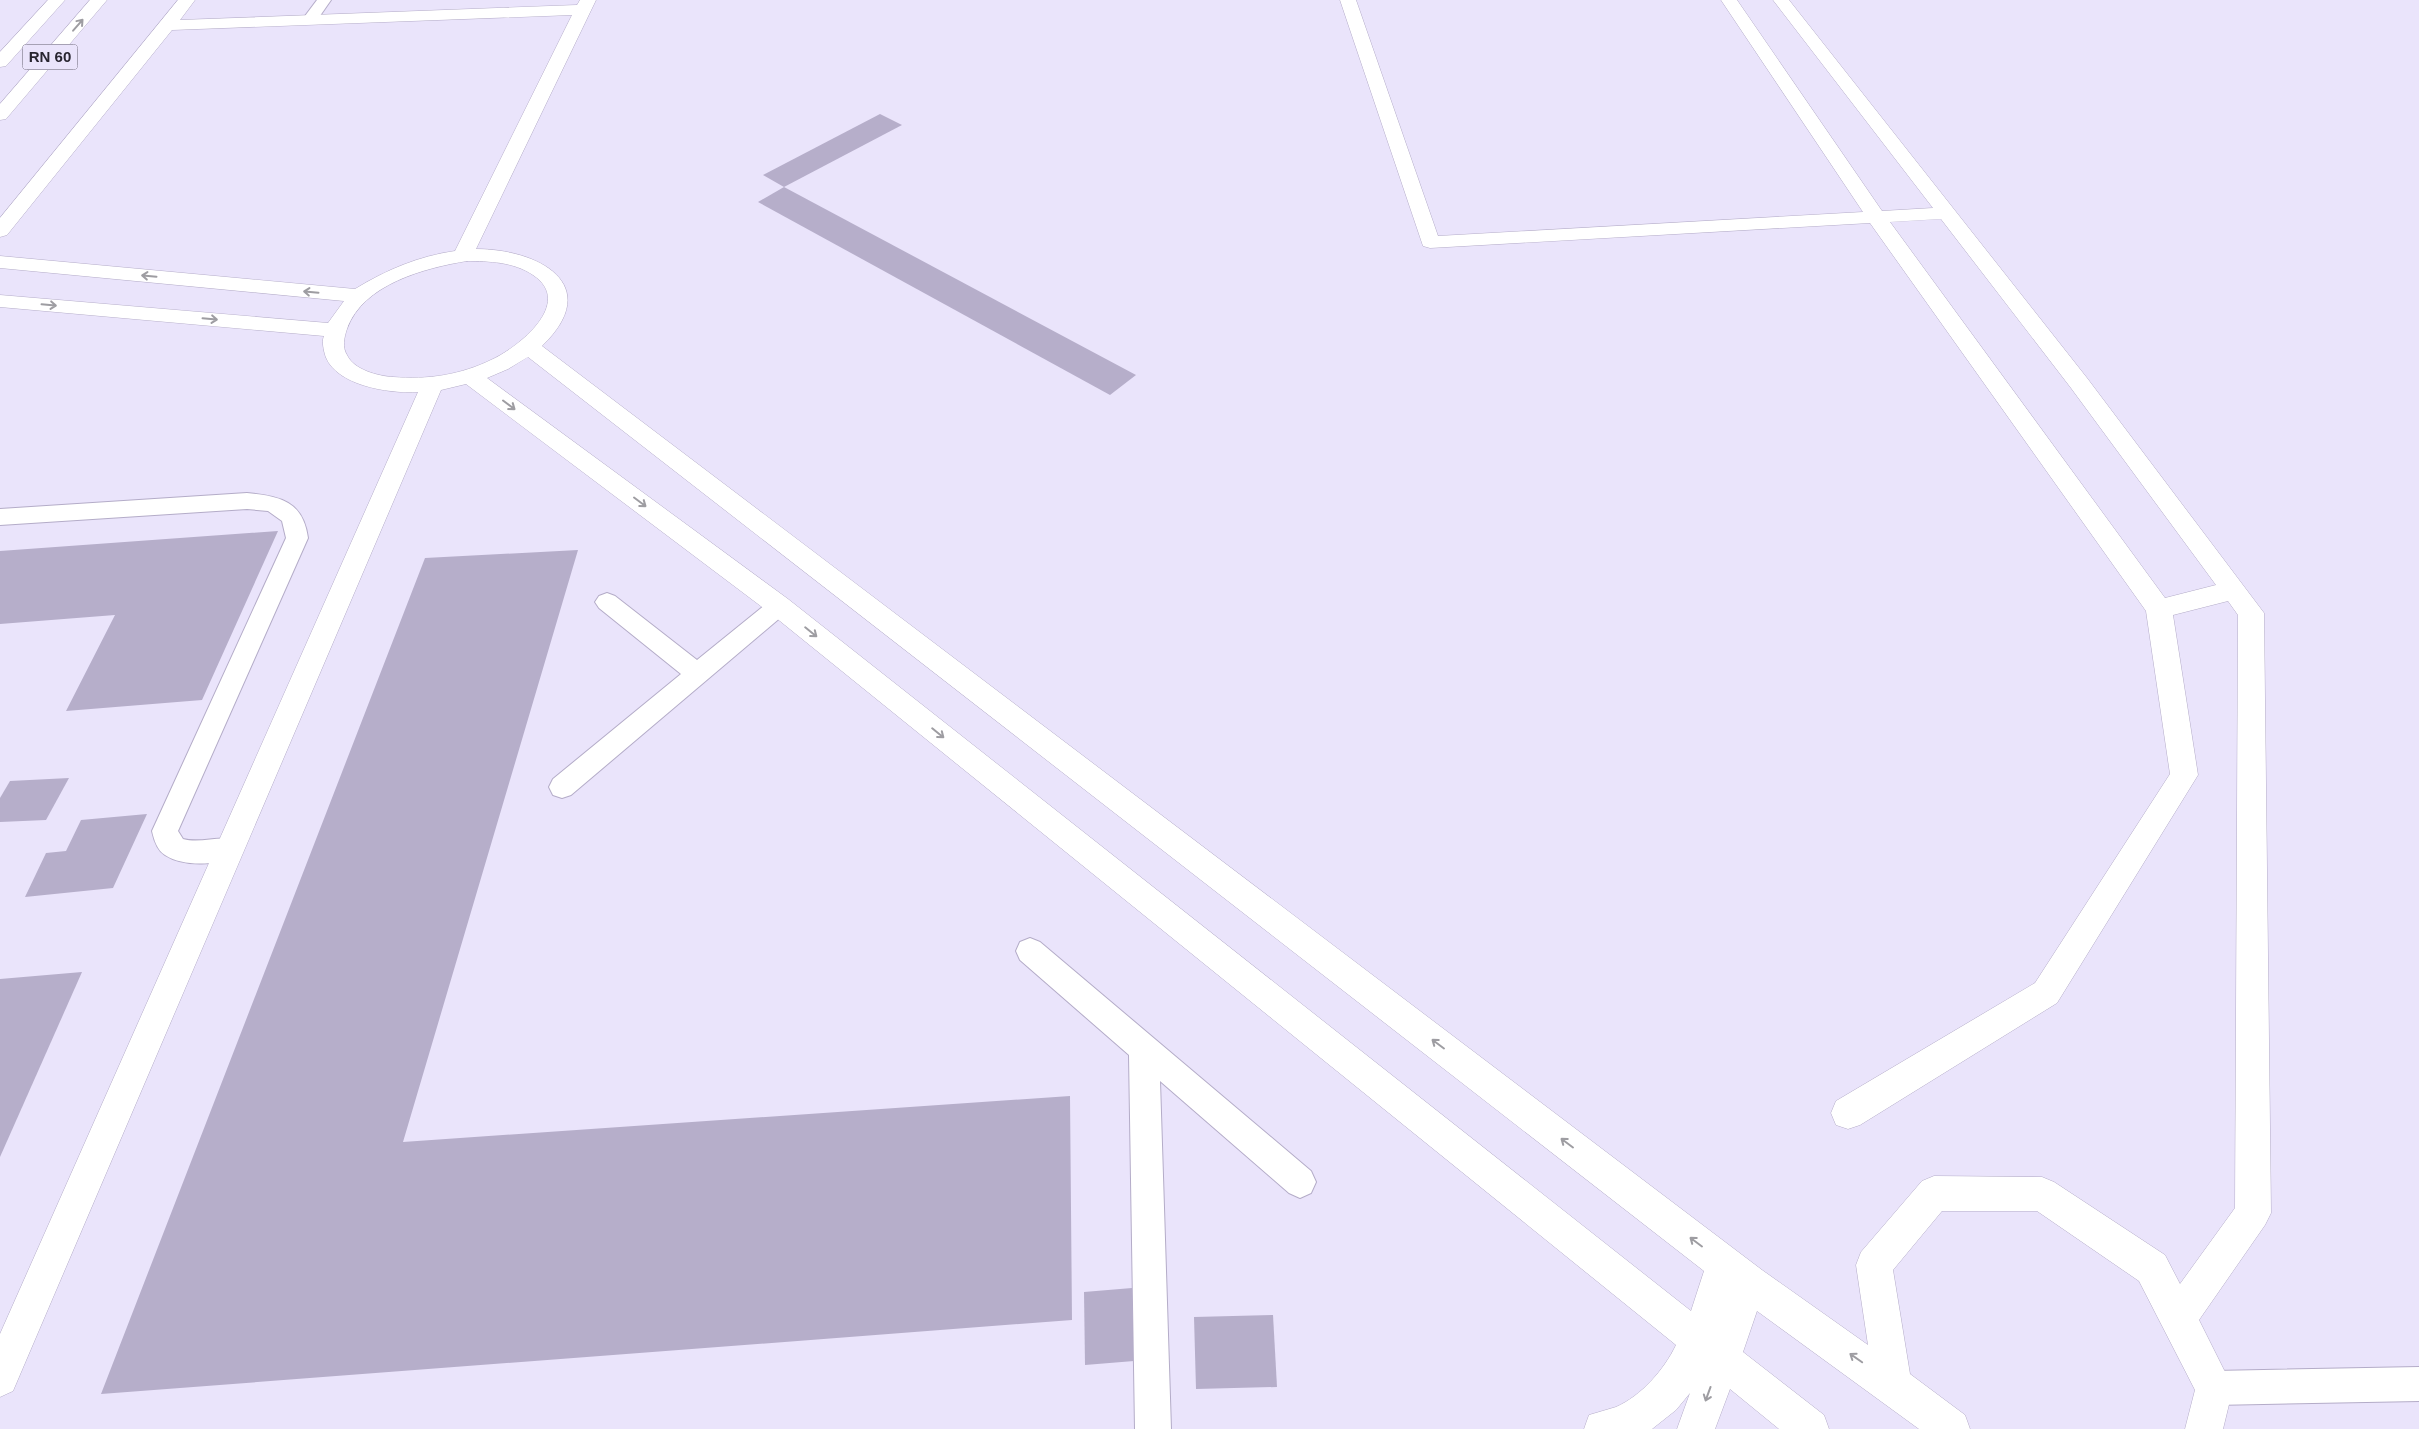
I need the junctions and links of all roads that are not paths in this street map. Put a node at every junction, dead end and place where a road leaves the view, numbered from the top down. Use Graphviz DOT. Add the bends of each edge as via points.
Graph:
graph roads {
  1 [pos="57,0"];
  2 [pos="99,0"];
  3 [pos="187,0"];
  4 [pos="324,0"];
  5 [pos="1348,0"];
  6 [pos="1729,0"];
  7 [pos="1781,0"];
  8 [pos="586,5"];
  9 [pos="310,20"];
  10 [pos="167,25"];
  11 [pos="0,62"];
  12 [pos="0,114"];
  13 [pos="1947,213"];
  14 [pos="1876,217"];
  15 [pos="0,231"];
  16 [pos="462,256"];
  17 [pos="0,262"];
  18 [pos="359,296"];
  19 [pos="0,301"];
  20 [pos="334,330"];
  21 [pos="528,346"];
  22 [pos="470,376"];
  23 [pos="432,384"];
  24 [pos="0,517"];
  25 [pos="2234,590"];
  26 [pos="607,602"];
  27 [pos="780,606"];
  28 [pos="2159,609"];
  29 [pos="698,674"];
  30 [pos="562,787"];
  31 [pos="230,849"];
  32 [pos="1030,951"];
  33 [pos="1144,1048"];
  34 [pos="1848,1113"];
  35 [pos="1300,1182"];
  36 [pos="1737,1273"];
  37 [pos="2177,1318"];
  38 [pos="1710,1349"];
  39 [pos="0,1378"];
  40 [pos="2419,1384"];
  41 [pos="1893,1385"];
  42 [pos="2214,1388"];
  43 [pos="1153,1429"];
  44 [pos="1603,1429"];
  45 [pos="1696,1429"];
  46 [pos="1810,1429"];
  47 [pos="1951,1429"];
  48 [pos="2204,1429"];
  1 -- 11 [label="main road, RN 60"];
  12 -- 2 [label="main road, RN 60, one-way"];
  3 -- 10 [label="main road"];
  4 -- 9 [label="lane"];
  5 -- 14 [label="main road" via="1430,242"];
  6 -- 14 [label="main road"];
  7 -- 13 [label="main road"];
  8 -- 9 [label="main road"];
  8 -- 16 [label="main road"];
  9 -- 10 [label="main road"];
  10 -- 15 [label="main road"];
  13 -- 14 [label="main road"];
  13 -- 25 [label="main road"];
  14 -- 28 [label="main road"];
  16 -- 18 [label="main road" via="396,274"];
  16 -- 21 [label="main road" via="506,257 539,270 550,280 556,291 557,304 543,333"];
  18 -- 17 [label="main road, one-way"];
  18 -- 20 [label="main road"];
  19 -- 20 [label="main road, one-way"];
  20 -- 23 [label="main road" via="332,347 339,362 354,374 393,385"];
  21 -- 22 [label="main road" via="508,360"];
  36 -- 21 [label="main road, one-way"];
  22 -- 23 [label="main road"];
  22 -- 27 [label="main road, one-way"];
  23 -- 31 [label="main road"];
  24 -- 31 [label="lane" via="247,501 266,502 291,515 297,538 165,831 166,840 182,852"];
  25 -- 28 [label="main road"];
  25 -- 37 [label="main road" via="2251,613 2253,1213"];
  26 -- 29 [label="lane"];
  27 -- 29 [label="lane"];
  27 -- 38 [label="main road, one-way"];
  28 -- 34 [label="main road" via="2184,775 2046,994"];
  29 -- 30 [label="lane"];
  31 -- 39 [label="main road"];
  32 -- 33 [label="lane"];
  33 -- 35 [label="lane"];
  33 -- 43 [label="lane"];
  36 -- 38 [label="main road"];
  41 -- 36 [label="main road, one-way"];
  37 -- 41 [label="main road" via="2152,1268 2042,1194 1934,1193 1874,1265"];
  37 -- 42 [label="main road"];
  38 -- 44 [label="main road" via="1659,1401 1636,1417"];
  38 -- 45 [label="main road, one-way"];
  38 -- 46 [label="main road"];
  40 -- 42 [label="lane"];
  41 -- 47 [label="main road"];
  42 -- 48 [label="main road"];
}
